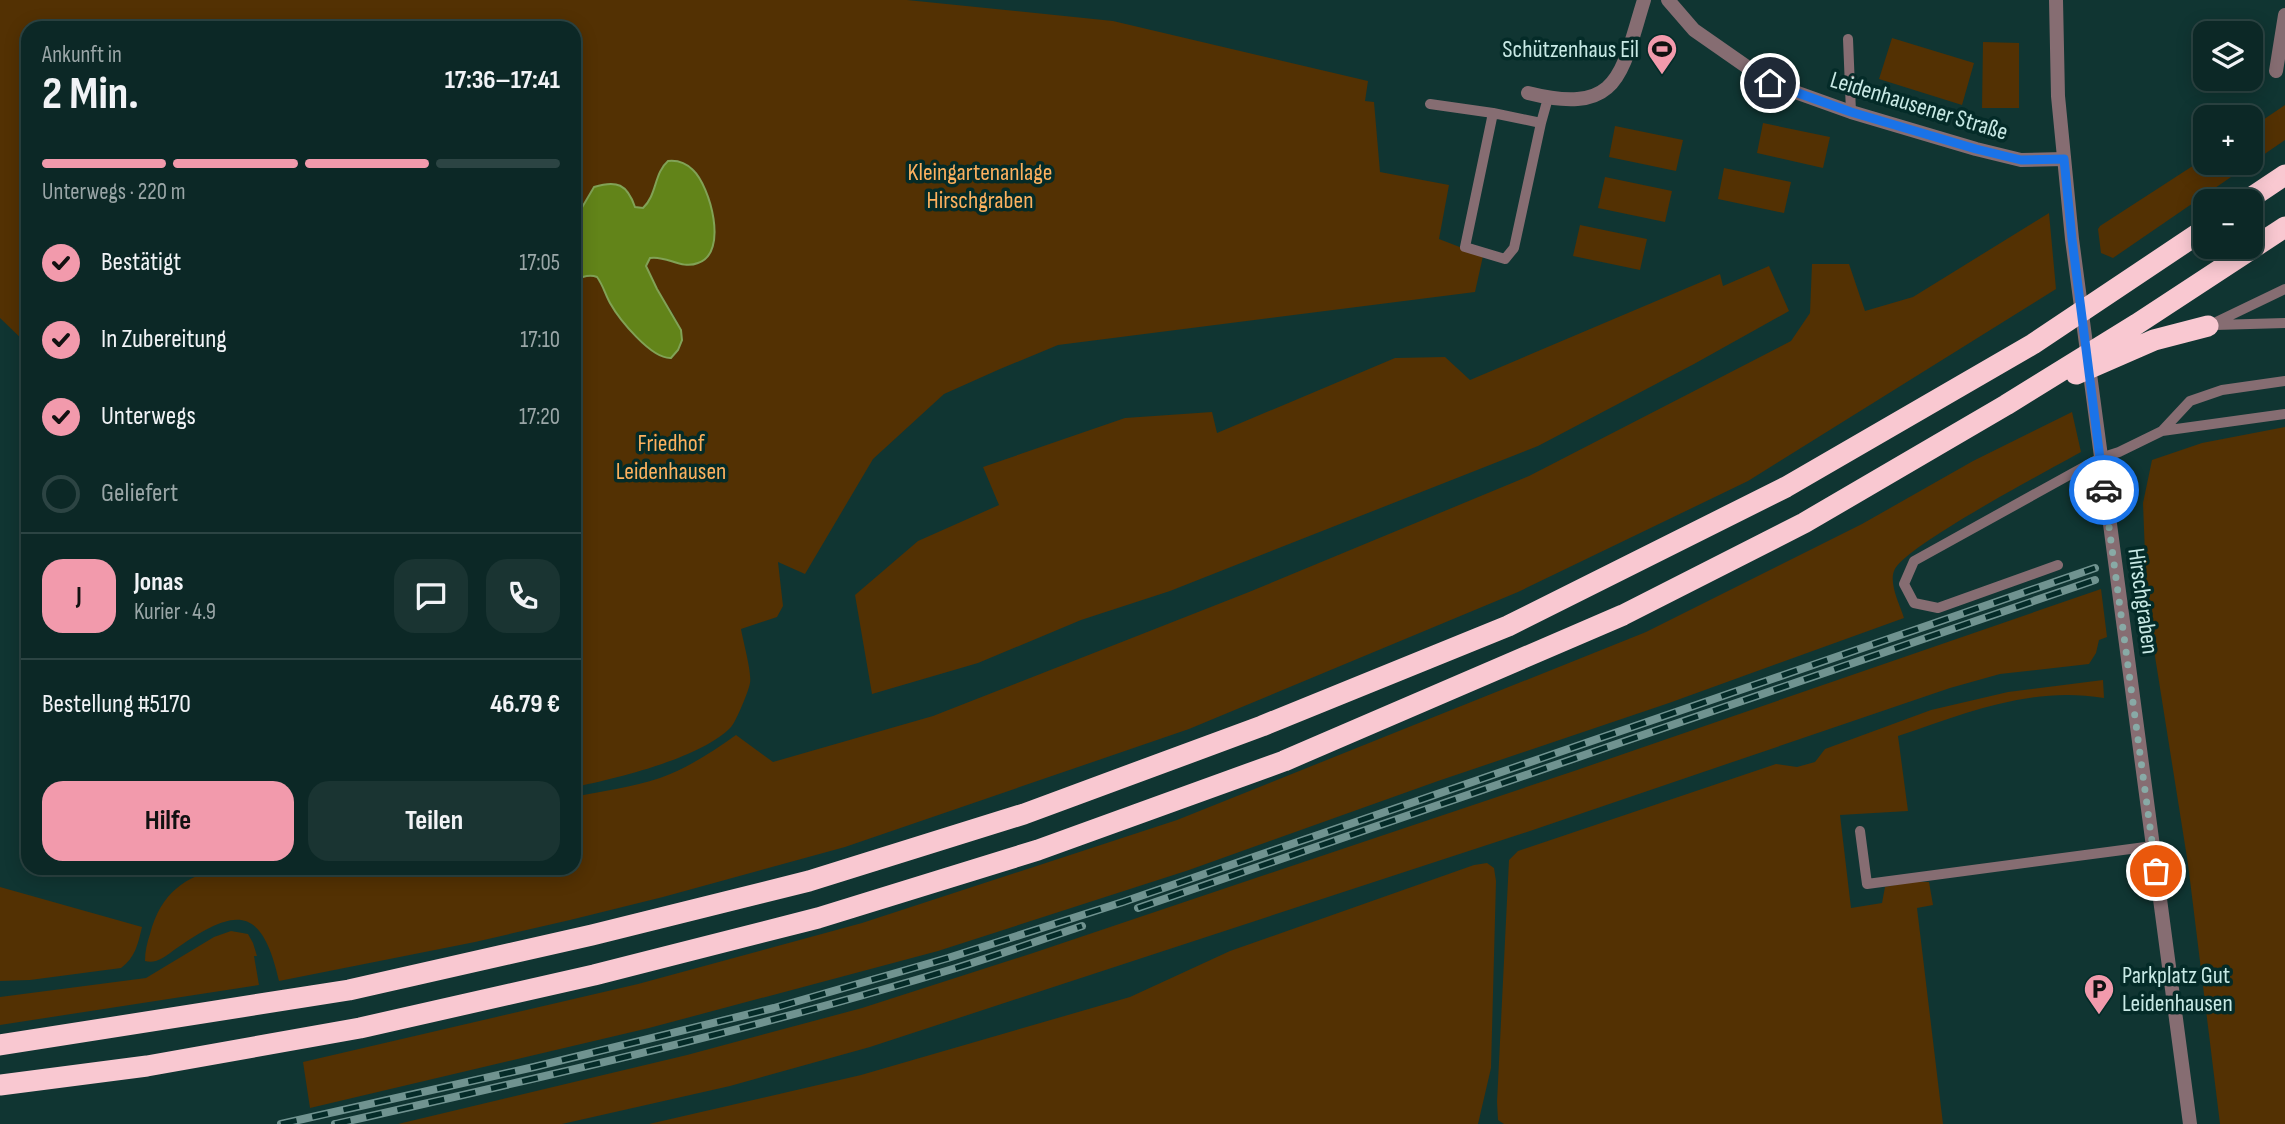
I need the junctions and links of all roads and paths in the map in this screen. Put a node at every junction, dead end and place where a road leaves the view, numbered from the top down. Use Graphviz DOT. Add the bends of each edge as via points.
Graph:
graph roads {
  1 [pos="1644,0"];
  2 [pos="1668,0"];
  3 [pos="2056,0"];
  4 [pos="2285,15"];
  5 [pos="1849,39"];
  6 [pos="2276,71"];
  7 [pos="1528,93"];
  8 [pos="1548,98"];
  9 [pos="1430,104"];
  10 [pos="1851,112"];
  11 [pos="1493,113"];
  12 [pos="1541,123"];
  13 [pos="2064,159"];
  14 [pos="2285,175"];
  15 [pos="2263,190"];
  16 [pos="2285,227"];
  17 [pos="2193,237"];
  18 [pos="2285,289"];
  19 [pos="2285,323"];
  20 [pos="2208,326"];
  21 [pos="2285,382"];
  22 [pos="2006,405"];
  23 [pos="2285,414"];
  24 [pos="2162,431"];
  25 [pos="2100,458"];
  26 [pos="2058,565"];
  27 [pos="1860,831"];
  28 [pos="2152,846"];
  29 [pos="0,1045"];
  30 [pos="0,1085"];
  31 [pos="2190,1124"];
  1 -- 8 [label="street" via="1626,59 1604,92 1586,100"];
  2 -- 10 [label="street, Leidenhausener Straße" via="1694,30 1770,83"];
  3 -- 13 [label="street, Hirschgraben"];
  4 -- 6 [label="street"];
  5 -- 10 [label="lane"];
  7 -- 8 [label="street"];
  8 -- 12 [label="lane"];
  9 -- 11 [label="lane"];
  10 -- 13 [label="street, Leidenhausener Straße" via="2021,160"];
  11 -- 12 [label="lane"];
  11 -- 12 [label="lane" via="1465,247 1505,259 1514,248"];
  13 -- 25 [label="street, Hirschgraben"];
  14 -- 15 [label="highway"];
  16 -- 22 [label="highway"];
  17 -- 29 [label="highway" via="2033,344 1786,486 1508,626 1174,759 1024,814 809,881 592,935 349,990"];
  18 -- 20 [label="lane"];
  19 -- 20 [label="lane"];
  20 -- 22 [label="highway" via="2154,340"];
  21 -- 24 [label="lane" via="2222,390 2190,401"];
  22 -- 30 [label="highway" via="1804,523 1623,615 1284,761 1038,850 818,918 360,1028 147,1066"];
  23 -- 24 [label="lane"];
  24 -- 25 [label="lane"];
  25 -- 26 [label="lane" via="1914,561 1904,584 1914,603 1938,608"];
  25 -- 28 [label="street, Hirschgraben"];
  27 -- 28 [label="lane" via="1867,884"];
  28 -- 31 [label="street, Hirschgraben"];
}
